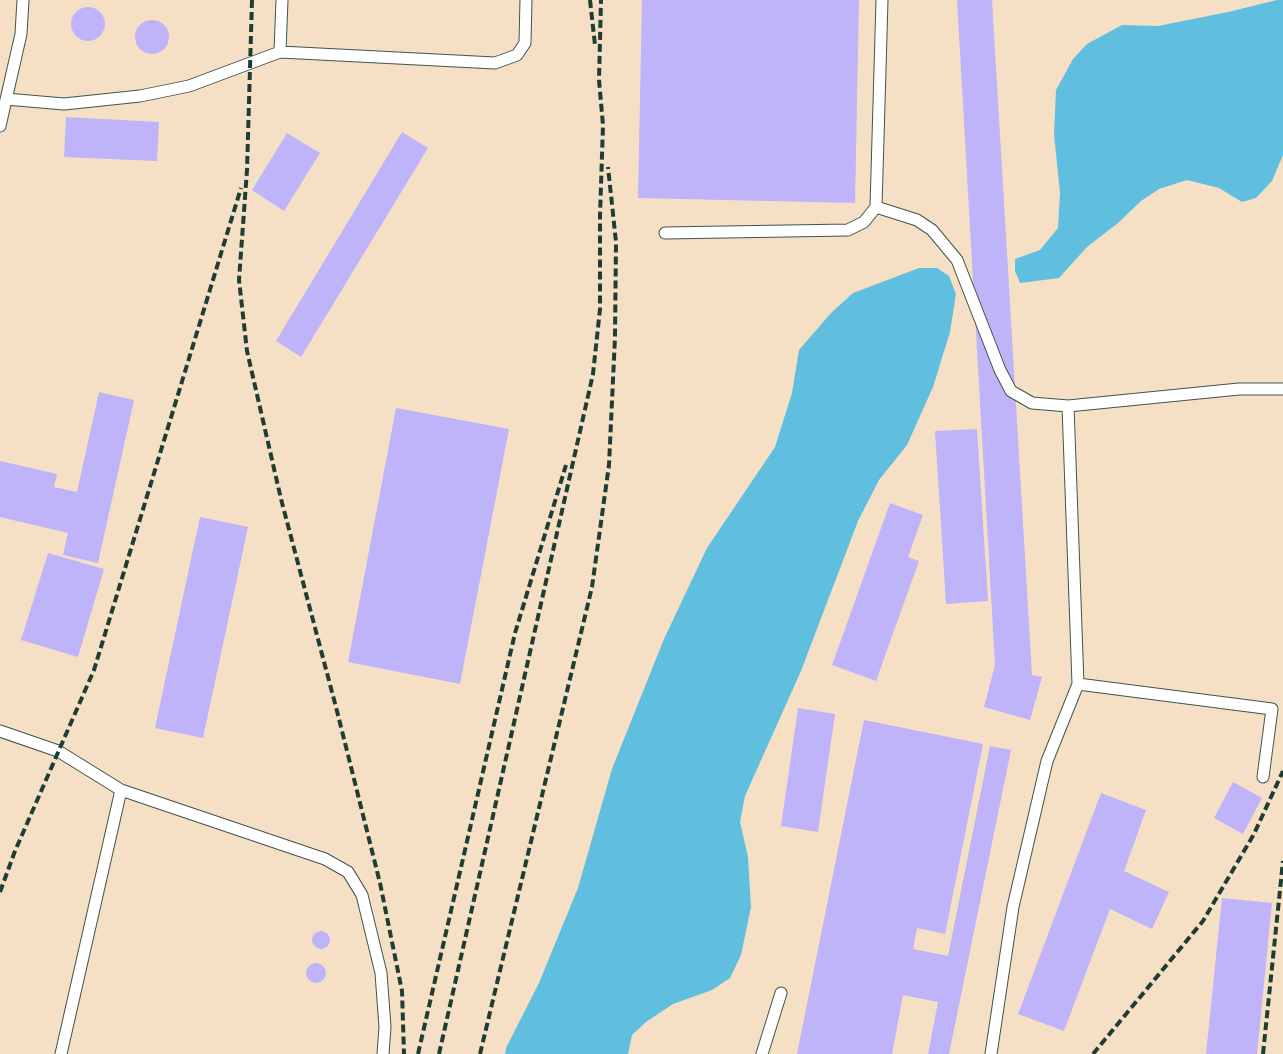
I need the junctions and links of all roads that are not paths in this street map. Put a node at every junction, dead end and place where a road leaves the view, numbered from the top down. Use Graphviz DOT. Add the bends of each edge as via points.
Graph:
graph roads {
  1 [pos="23,0"];
  2 [pos="282,0"];
  3 [pos="526,0"];
  4 [pos="882,0"];
  5 [pos="280,52"];
  6 [pos="6,99"];
  7 [pos="0,126"];
  8 [pos="876,207"];
  9 [pos="665,233"];
  10 [pos="1283,389"];
  11 [pos="1068,406"];
  12 [pos="1078,684"];
  13 [pos="0,731"];
  14 [pos="1263,777"];
  15 [pos="121,790"];
  16 [pos="781,993"];
  17 [pos="60,1054"];
  18 [pos="383,1054"];
  19 [pos="762,1054"];
  20 [pos="992,1054"];
  1 -- 6 [label="lane" via="21,34"];
  2 -- 5 [label="lane"];
  3 -- 5 [label="lane" via="526,43 517,55 495,64"];
  4 -- 8 [label="lane"];
  5 -- 6 [label="lane" via="188,86 140,96 64,104"];
  6 -- 7 [label="lane"];
  8 -- 9 [label="lane" via="864,222 848,230"];
  8 -- 11 [label="lane" via="917,220 932,230 957,260 1011,391 1032,404"];
  10 -- 11 [label="lane" via="1239,389"];
  11 -- 12 [label="lane"];
  12 -- 14 [label="lane" via="1272,710"];
  12 -- 20 [label="lane" via="1047,761 1012,907"];
  13 -- 15 [label="lane" via="58,751"];
  15 -- 17 [label="lane"];
  15 -- 18 [label="lane" via="325,860 348,872 362,895 382,973"];
  16 -- 19 [label="lane"];
}
